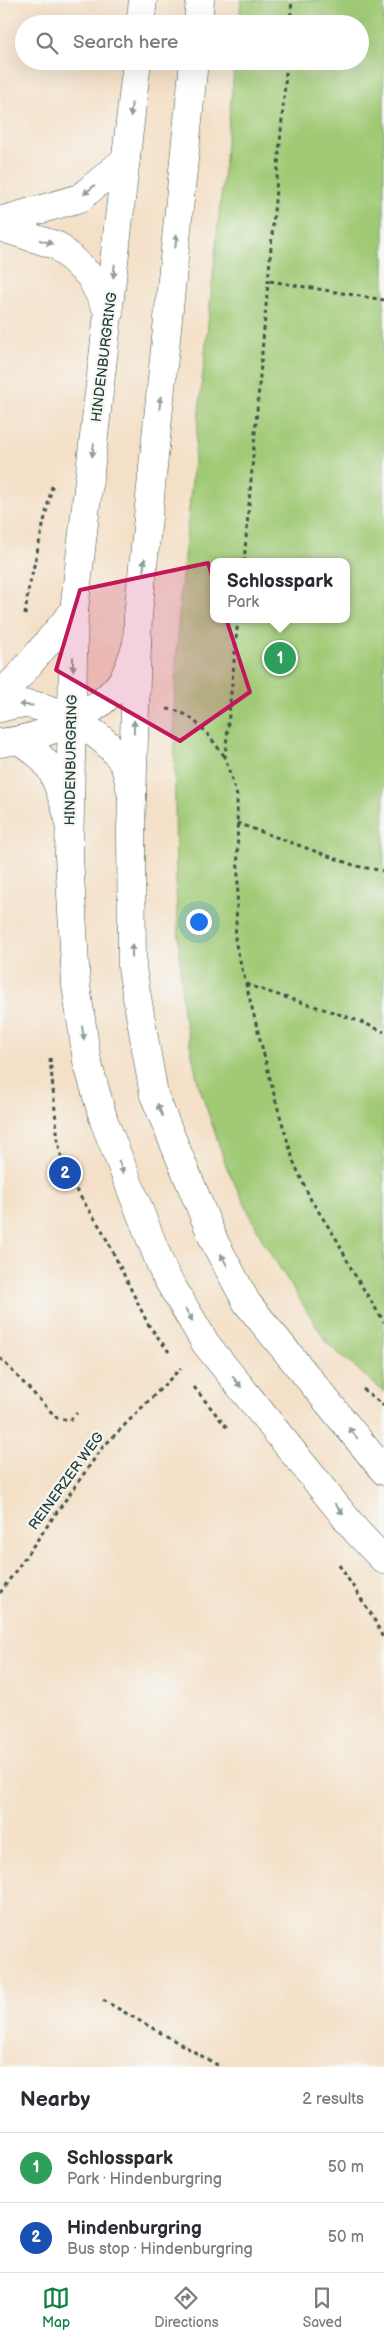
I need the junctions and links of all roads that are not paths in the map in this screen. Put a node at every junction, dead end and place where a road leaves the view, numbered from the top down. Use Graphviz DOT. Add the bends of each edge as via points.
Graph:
graph roads {
  1 [pos="143,0"];
  2 [pos="200,0"];
  3 [pos="141,15"];
  4 [pos="199,15"];
  5 [pos="135,70"];
  6 [pos="193,70"];
  7 [pos="126,159"];
  8 [pos="0,221"];
  9 [pos="0,227"];
  10 [pos="109,312"];
  11 [pos="74,611"];
  12 [pos="137,643"];
  13 [pos="0,695"];
  14 [pos="0,708"];
  15 [pos="73,719"];
  16 [pos="10,742"];
  17 [pos="133,799"];
  18 [pos="70,820"];
  19 [pos="384,1471"];
  20 [pos="358,1532"];
  21 [pos="384,1560"];
  22 [pos="384,1580"];
  1 -- 3 [label="street"];
  2 -- 4 [label="street"];
  5 -- 7 [label="street, HINDENBURGRING, one-way"];
  12 -- 6 [label="street, one-way"];
  7 -- 8 [label="street, one-way" via="80,198"];
  7 -- 10 [label="street, HINDENBURGRING, one-way"];
  9 -- 10 [label="street, one-way" via="58,246 90,276"];
  10 -- 11 [label="street, HINDENBURGRING, one-way"];
  11 -- 13 [label="street"];
  11 -- 15 [label="street, HINDENBURGRING, one-way"];
  12 -- 15 [label="street" via="123,679 110,695 95,708"];
  17 -- 12 [label="street, one-way"];
  15 -- 14 [label="street, one-way" via="45,707 21,704"];
  15 -- 16 [label="street" via="47,732"];
  15 -- 17 [label="street" via="104,741 124,765"];
  15 -- 18 [label="street, HINDENBURGRING"];
  16 -- 18 [label="street" via="32,748 51,767"];
  19 -- 17 [label="street, one-way" via="246,1303 215,1243 154,1095 132,968"];
  18 -- 20 [label="street, HINDENBURGRING, one-way" via="76,985 86,1061 104,1122 128,1185 164,1273 206,1344"];
  20 -- 21 [label="street"];
  20 -- 22 [label="street"];
}
